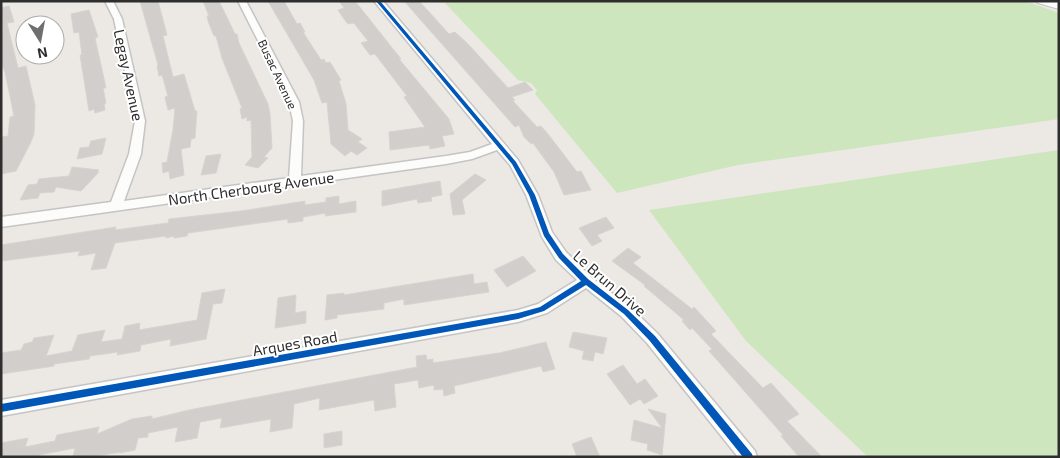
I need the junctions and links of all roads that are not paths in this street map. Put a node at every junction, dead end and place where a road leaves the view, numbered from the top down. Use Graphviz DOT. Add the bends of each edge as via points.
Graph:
graph roads {
  1 [pos="109,1"];
  2 [pos="242,1"];
  3 [pos="378,1"];
  4 [pos="1042,1"];
  5 [pos="1059,6"];
  6 [pos="499,145"];
  7 [pos="295,182"];
  8 [pos="115,207"];
  9 [pos="1,222"];
  10 [pos="586,281"];
  11 [pos="1,408"];
  12 [pos="745,455"];
  1 -- 8 [label="street, Legay Avenue" via="118,19 140,121 136,152"];
  2 -- 7 [label="street, Busac Avenue" via="294,102 298,121"];
  3 -- 6 [label="street, Le Brun Drive"];
  4 -- 5 [label="street"];
  6 -- 7 [label="street, North Cherbourg Avenue" via="446,160"];
  6 -- 10 [label="street, Le Brun Drive" via="523,177 552,245"];
  7 -- 8 [label="street, North Cherbourg Avenue"];
  8 -- 9 [label="street, North Cherbourg Avenue"];
  10 -- 11 [label="street, Arques Road" via="542,309 518,316"];
  10 -- 12 [label="street, Le Brun Drive" via="626,312 652,338"];
}
